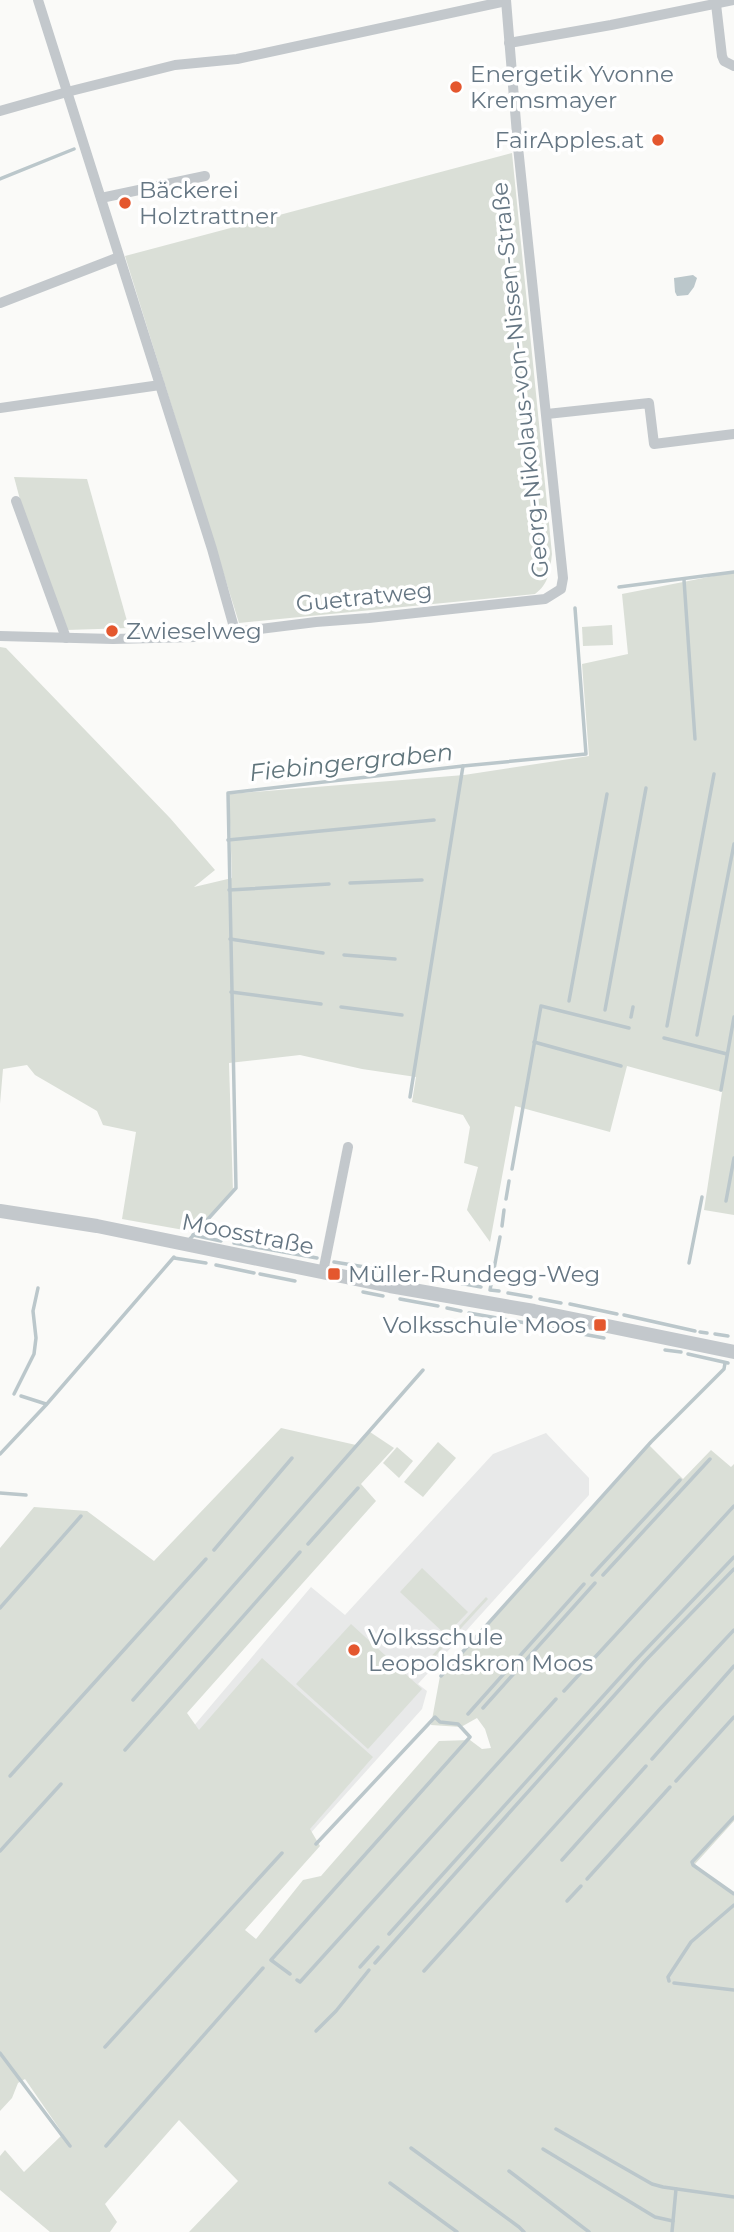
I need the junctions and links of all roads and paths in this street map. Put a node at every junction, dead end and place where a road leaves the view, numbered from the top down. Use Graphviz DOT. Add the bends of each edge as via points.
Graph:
graph roads {
  1 [pos="38,0"];
  2 [pos="734,0"];
  3 [pos="506,1"];
  4 [pos="716,4"];
  5 [pos="509,43"];
  6 [pos="734,66"];
  7 [pos="67,92"];
  8 [pos="0,111"];
  9 [pos="205,176"];
  10 [pos="101,198"];
  11 [pos="119,257"];
  12 [pos="0,303"];
  13 [pos="160,385"];
  14 [pos="0,408"];
  15 [pos="547,414"];
  16 [pos="734,434"];
  17 [pos="16,501"];
  18 [pos="561,589"];
  19 [pos="235,631"];
  20 [pos="0,636"];
  21 [pos="66,638"];
  22 [pos="348,1147"];
  23 [pos="0,1211"];
  24 [pos="323,1272"];
  25 [pos="734,1352"];
  1 -- 7 [label="street"];
  2 -- 4 [label="street"];
  3 -- 5 [label="street, Georg-Nikolaus-von-Nissen-Straße"];
  3 -- 7 [label="street" via="247,57 175,65"];
  4 -- 5 [label="street"];
  4 -- 6 [label="street" via="722,56"];
  5 -- 15 [label="street, Georg-Nikolaus-von-Nissen-Straße"];
  7 -- 8 [label="street"];
  7 -- 10 [label="street"];
  9 -- 10 [label="street"];
  10 -- 11 [label="street"];
  11 -- 12 [label="street"];
  11 -- 13 [label="street"];
  13 -- 14 [label="street"];
  13 -- 19 [label="street"];
  15 -- 16 [label="street" via="649,402 654,444"];
  15 -- 18 [label="street, Georg-Nikolaus-von-Nissen-Straße"];
  17 -- 21 [label="street"];
  18 -- 19 [label="street, Guetratweg" via="545,599"];
  19 -- 21 [label="street, Guetratweg" via="178,638"];
  20 -- 21 [label="street, Guetratweg"];
  22 -- 24 [label="street"];
  23 -- 24 [label="street, Moosstraße"];
  24 -- 25 [label="street, Moosstraße"];
}
